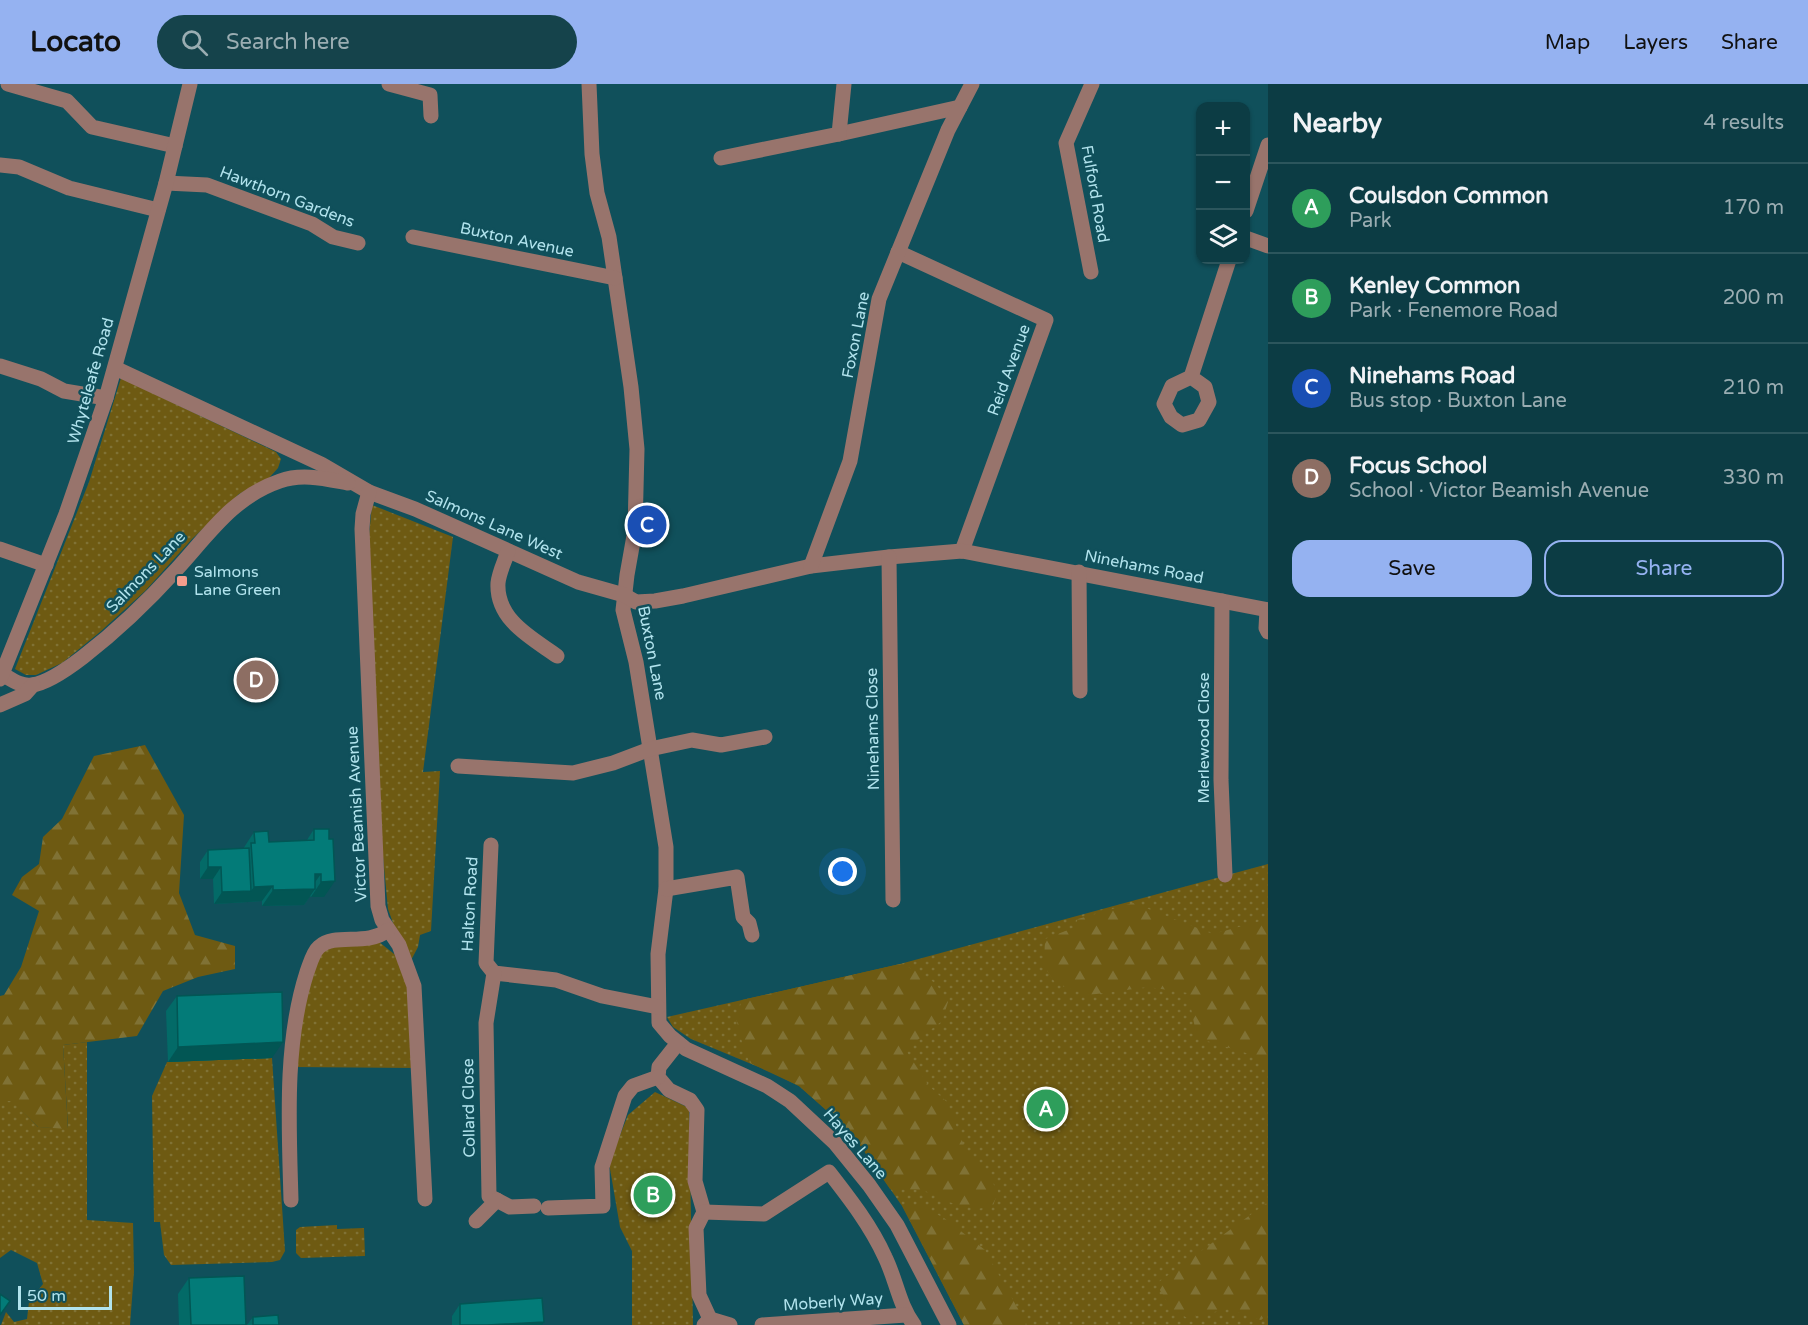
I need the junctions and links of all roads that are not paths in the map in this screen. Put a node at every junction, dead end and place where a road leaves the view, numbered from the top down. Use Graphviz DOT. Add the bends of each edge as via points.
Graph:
graph roads {
  1 [pos="8,84"];
  2 [pos="190,84"];
  3 [pos="389,84"];
  4 [pos="589,84"];
  5 [pos="844,84"];
  6 [pos="972,84"];
  7 [pos="1086,86"];
  8 [pos="960,107"];
  9 [pos="431,116"];
  10 [pos="839,134"];
  11 [pos="175,146"];
  12 [pos="1268,146"];
  13 [pos="721,158"];
  14 [pos="0,165"];
  15 [pos="166,183"];
  16 [pos="158,210"];
  17 [pos="1245,210"];
  18 [pos="413,237"];
  19 [pos="1250,240"];
  20 [pos="358,243"];
  21 [pos="1268,246"];
  22 [pos="898,252"];
  23 [pos="1228,264"];
  24 [pos="1090,272"];
  25 [pos="615,278"];
  26 [pos="0,366"];
  27 [pos="115,368"];
  28 [pos="1191,377"];
  29 [pos="106,398"];
  30 [pos="286,449"];
  31 [pos="281,480"];
  32 [pos="351,483"];
  33 [pos="369,492"];
  34 [pos="0,549"];
  35 [pos="508,551"];
  36 [pos="962,551"];
  37 [pos="889,557"];
  38 [pos="46,565"];
  39 [pos="812,566"];
  40 [pos="1079,572"];
  41 [pos="624,595"];
  42 [pos="1222,601"];
  43 [pos="1268,610"];
  44 [pos="1268,632"];
  45 [pos="557,656"];
  46 [pos="1,677"];
  47 [pos="33,685"];
  48 [pos="1080,691"];
  49 [pos="0,705"];
  50 [pos="765,737"];
  51 [pos="650,748"];
  52 [pos="458,766"];
  53 [pos="491,845"];
  54 [pos="1225,875"];
  55 [pos="666,889"];
  56 [pos="893,900"];
  57 [pos="388,930"];
  58 [pos="752,935"];
  59 [pos="494,973"];
  60 [pos="658,1007"];
  61 [pos="678,1043"];
  62 [pos="658,1077"];
  63 [pos="425,1199"];
  64 [pos="291,1200"];
  65 [pos="497,1200"];
  66 [pos="704,1212"];
  67 [pos="476,1221"];
  68 [pos="910,1320"];
  69 [pos="707,1322"];
  70 [pos="730,1325"];
  71 [pos="762,1325"];
  72 [pos="949,1325"];
  1 -- 11 [label="street" via="67,101 92,127"];
  2 -- 11 [label="street, Whyteleafe Road"];
  3 -- 9 [label="street" via="430,95"];
  4 -- 25 [label="street, Buxton Lane" via="597,193"];
  5 -- 10 [label="street"];
  6 -- 8 [label="street, Foxon Lane"];
  7 -- 24 [label="street, Fulford Road" via="1066,143"];
  8 -- 10 [label="street"];
  8 -- 22 [label="street, Foxon Lane"];
  10 -- 13 [label="street"];
  11 -- 15 [label="street, Whyteleafe Road"];
  12 -- 17 [label="street"];
  14 -- 16 [label="street" via="19,167 69,188"];
  15 -- 16 [label="street, Whyteleafe Road"];
  15 -- 20 [label="street, Hawthorn Gardens" via="207,185 312,224 333,237"];
  16 -- 27 [label="street, Whyteleafe Road"];
  18 -- 25 [label="street, Buxton Avenue"];
  19 -- 21 [label="street"];
  22 -- 36 [label="street, Reid Avenue" via="1046,320"];
  22 -- 39 [label="street, Foxon Lane" via="879,299 850,462"];
  23 -- 28 [label="street"];
  25 -- 41 [label="street, Buxton Lane" via="637,449 636,530"];
  26 -- 29 [label="street" via="64,391"];
  27 -- 29 [label="street, Whyteleafe Road"];
  27 -- 30 [label="street, Salmons Lane West"];
  29 -- 38 [label="street, Whyteleafe Road"];
  30 -- 31 [label="street" via="287,468"];
  30 -- 32 [label="street, Salmons Lane West"];
  31 -- 32 [label="street, Salmons Lane West" via="299,477"];
  31 -- 47 [label="street, Salmons Lane" via="255,492 220,519 136,612 97,646 66,670"];
  32 -- 33 [label="street, Salmons Lane West"];
  33 -- 35 [label="street, Salmons Lane West"];
  33 -- 57 [label="street, Victor Beamish Avenue" via="362,529 375,839 378,906"];
  34 -- 38 [label="street"];
  35 -- 41 [label="street, Salmons Lane West" via="578,582"];
  35 -- 45 [label="street" via="498,581 506,614 517,627"];
  36 -- 37 [label="street, Ninehams Road"];
  36 -- 40 [label="street, Ninehams Road"];
  37 -- 39 [label="street, Ninehams Road"];
  37 -- 56 [label="street, Ninehams Close"];
  38 -- 46 [label="street, Whyteleafe Road"];
  39 -- 41 [label="street, Ninehams Road" via="656,601 636,602"];
  40 -- 42 [label="street, Ninehams Road"];
  40 -- 48 [label="street"];
  41 -- 51 [label="street, Buxton Lane" via="623,610"];
  42 -- 43 [label="street, Ninehams Road"];
  42 -- 54 [label="street, Merlewood Close"];
  43 -- 44 [label="street, Ninehams Road"];
  46 -- 47 [label="street"];
  47 -- 49 [label="street, Salmons Lane" via="25,694"];
  50 -- 51 [label="street" via="721,745 693,740"];
  51 -- 52 [label="street" via="613,764 573,773"];
  51 -- 55 [label="street, Buxton Lane" via="666,846"];
  53 -- 59 [label="street, Halton Road" via="486,963"];
  55 -- 58 [label="street" via="737,878 743,918"];
  55 -- 60 [label="street, Buxton Lane" via="658,954"];
  57 -- 63 [label="street, Victor Beamish Avenue" via="399,945 414,986"];
  57 -- 64 [label="street" via="374,939 330,941 317,947 310,963 295,1019 289,1138"];
  59 -- 60 [label="street" via="556,980 602,996"];
  59 -- 65 [label="street, Collard Close" via="486,1035 489,1196"];
  60 -- 61 [label="street, Buxton Lane" via="659,1023"];
  61 -- 62 [label="street" via="659,1067"];
  61 -- 72 [label="street, Hayes Lane" via="767,1086 790,1101 835,1143 897,1225"];
  62 -- 65 [label="street" via="633,1086 625,1096 603,1167 603,1206 510,1207"];
  62 -- 66 [label="street" via="669,1090 690,1100 697,1110 695,1181"];
  65 -- 67 [label="street"];
  66 -- 68 [label="street" via="764,1214 829,1172 858,1209 885,1257"];
  66 -- 69 [label="street" via="696,1228 699,1295"];
  68 -- 71 [label="street, Moberly Way"];
  69 -- 70 [label="street"];
}
